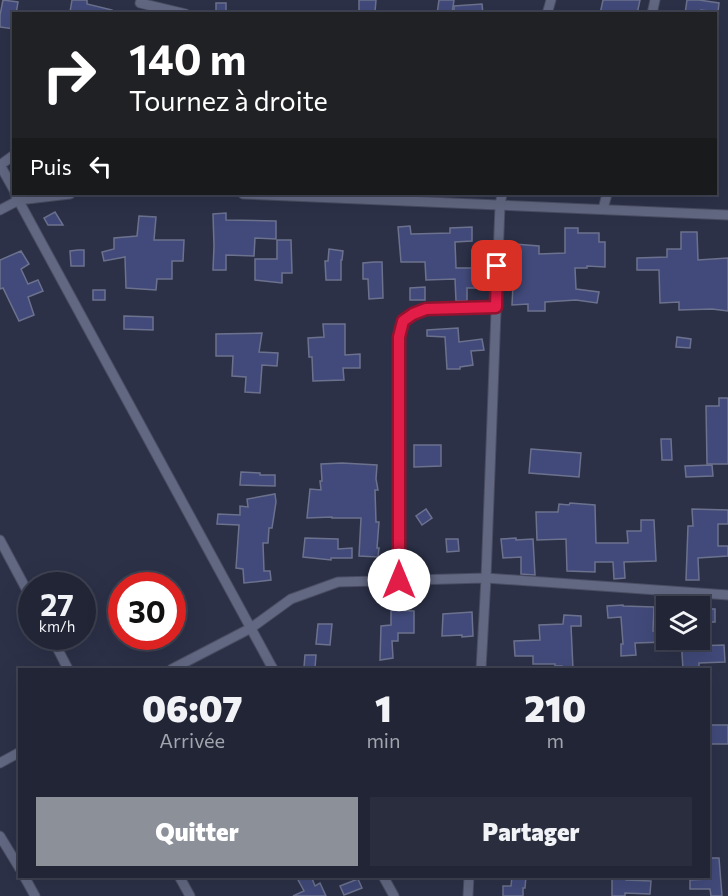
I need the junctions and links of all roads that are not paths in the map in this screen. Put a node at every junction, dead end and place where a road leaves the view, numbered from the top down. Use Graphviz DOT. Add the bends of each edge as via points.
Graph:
graph roads {
  1 [pos="140,1"];
  2 [pos="179,12"];
  3 [pos="0,165"];
  4 [pos="12,187"];
  5 [pos="15,195"];
  6 [pos="17,195"];
  7 [pos="266,195"];
  8 [pos="502,195"];
  9 [pos="607,195"];
  10 [pos="500,205"];
  11 [pos="603,209"];
  12 [pos="0,210"];
  13 [pos="728,215"];
  14 [pos="496,307"];
  15 [pos="0,540"];
  16 [pos="18,574"];
  17 [pos="486,578"];
  18 [pos="399,580"];
  19 [pos="728,595"];
  20 [pos="251,628"];
  21 [pos="59,650"];
  22 [pos="68,668"];
  23 [pos="174,668"];
  24 [pos="272,668"];
  25 [pos="481,668"];
  26 [pos="18,753"];
  27 [pos="0,763"];
  28 [pos="0,836"];
  29 [pos="18,866"];
  30 [pos="25,878"];
  31 [pos="180,878"];
  32 [pos="384,878"];
  33 [pos="469,878"];
  34 [pos="35,896"];
  35 [pos="190,896"];
  36 [pos="394,896"];
  37 [pos="468,896"];
  1 -- 2 [label="street"];
  3 -- 4 [label="street"];
  5 -- 12 [label="street"];
  6 -- 20 [label="street"];
  7 -- 10 [label="street"];
  8 -- 10 [label="street"];
  9 -- 11 [label="street"];
  10 -- 11 [label="street"];
  10 -- 14 [label="street"];
  11 -- 13 [label="street"];
  14 -- 17 [label="street"];
  14 -- 18 [label="street" via="426,309 403,321 399,337"];
  15 -- 16 [label="street"];
  17 -- 18 [label="street"];
  17 -- 19 [label="street"];
  17 -- 25 [label="street"];
  18 -- 20 [label="street" via="338,582 291,598"];
  20 -- 23 [label="street"];
  20 -- 24 [label="street"];
  21 -- 22 [label="street"];
  26 -- 27 [label="street"];
  28 -- 29 [label="street"];
  30 -- 34 [label="street"];
  31 -- 35 [label="street"];
  32 -- 36 [label="street"];
  33 -- 37 [label="street"];
}
